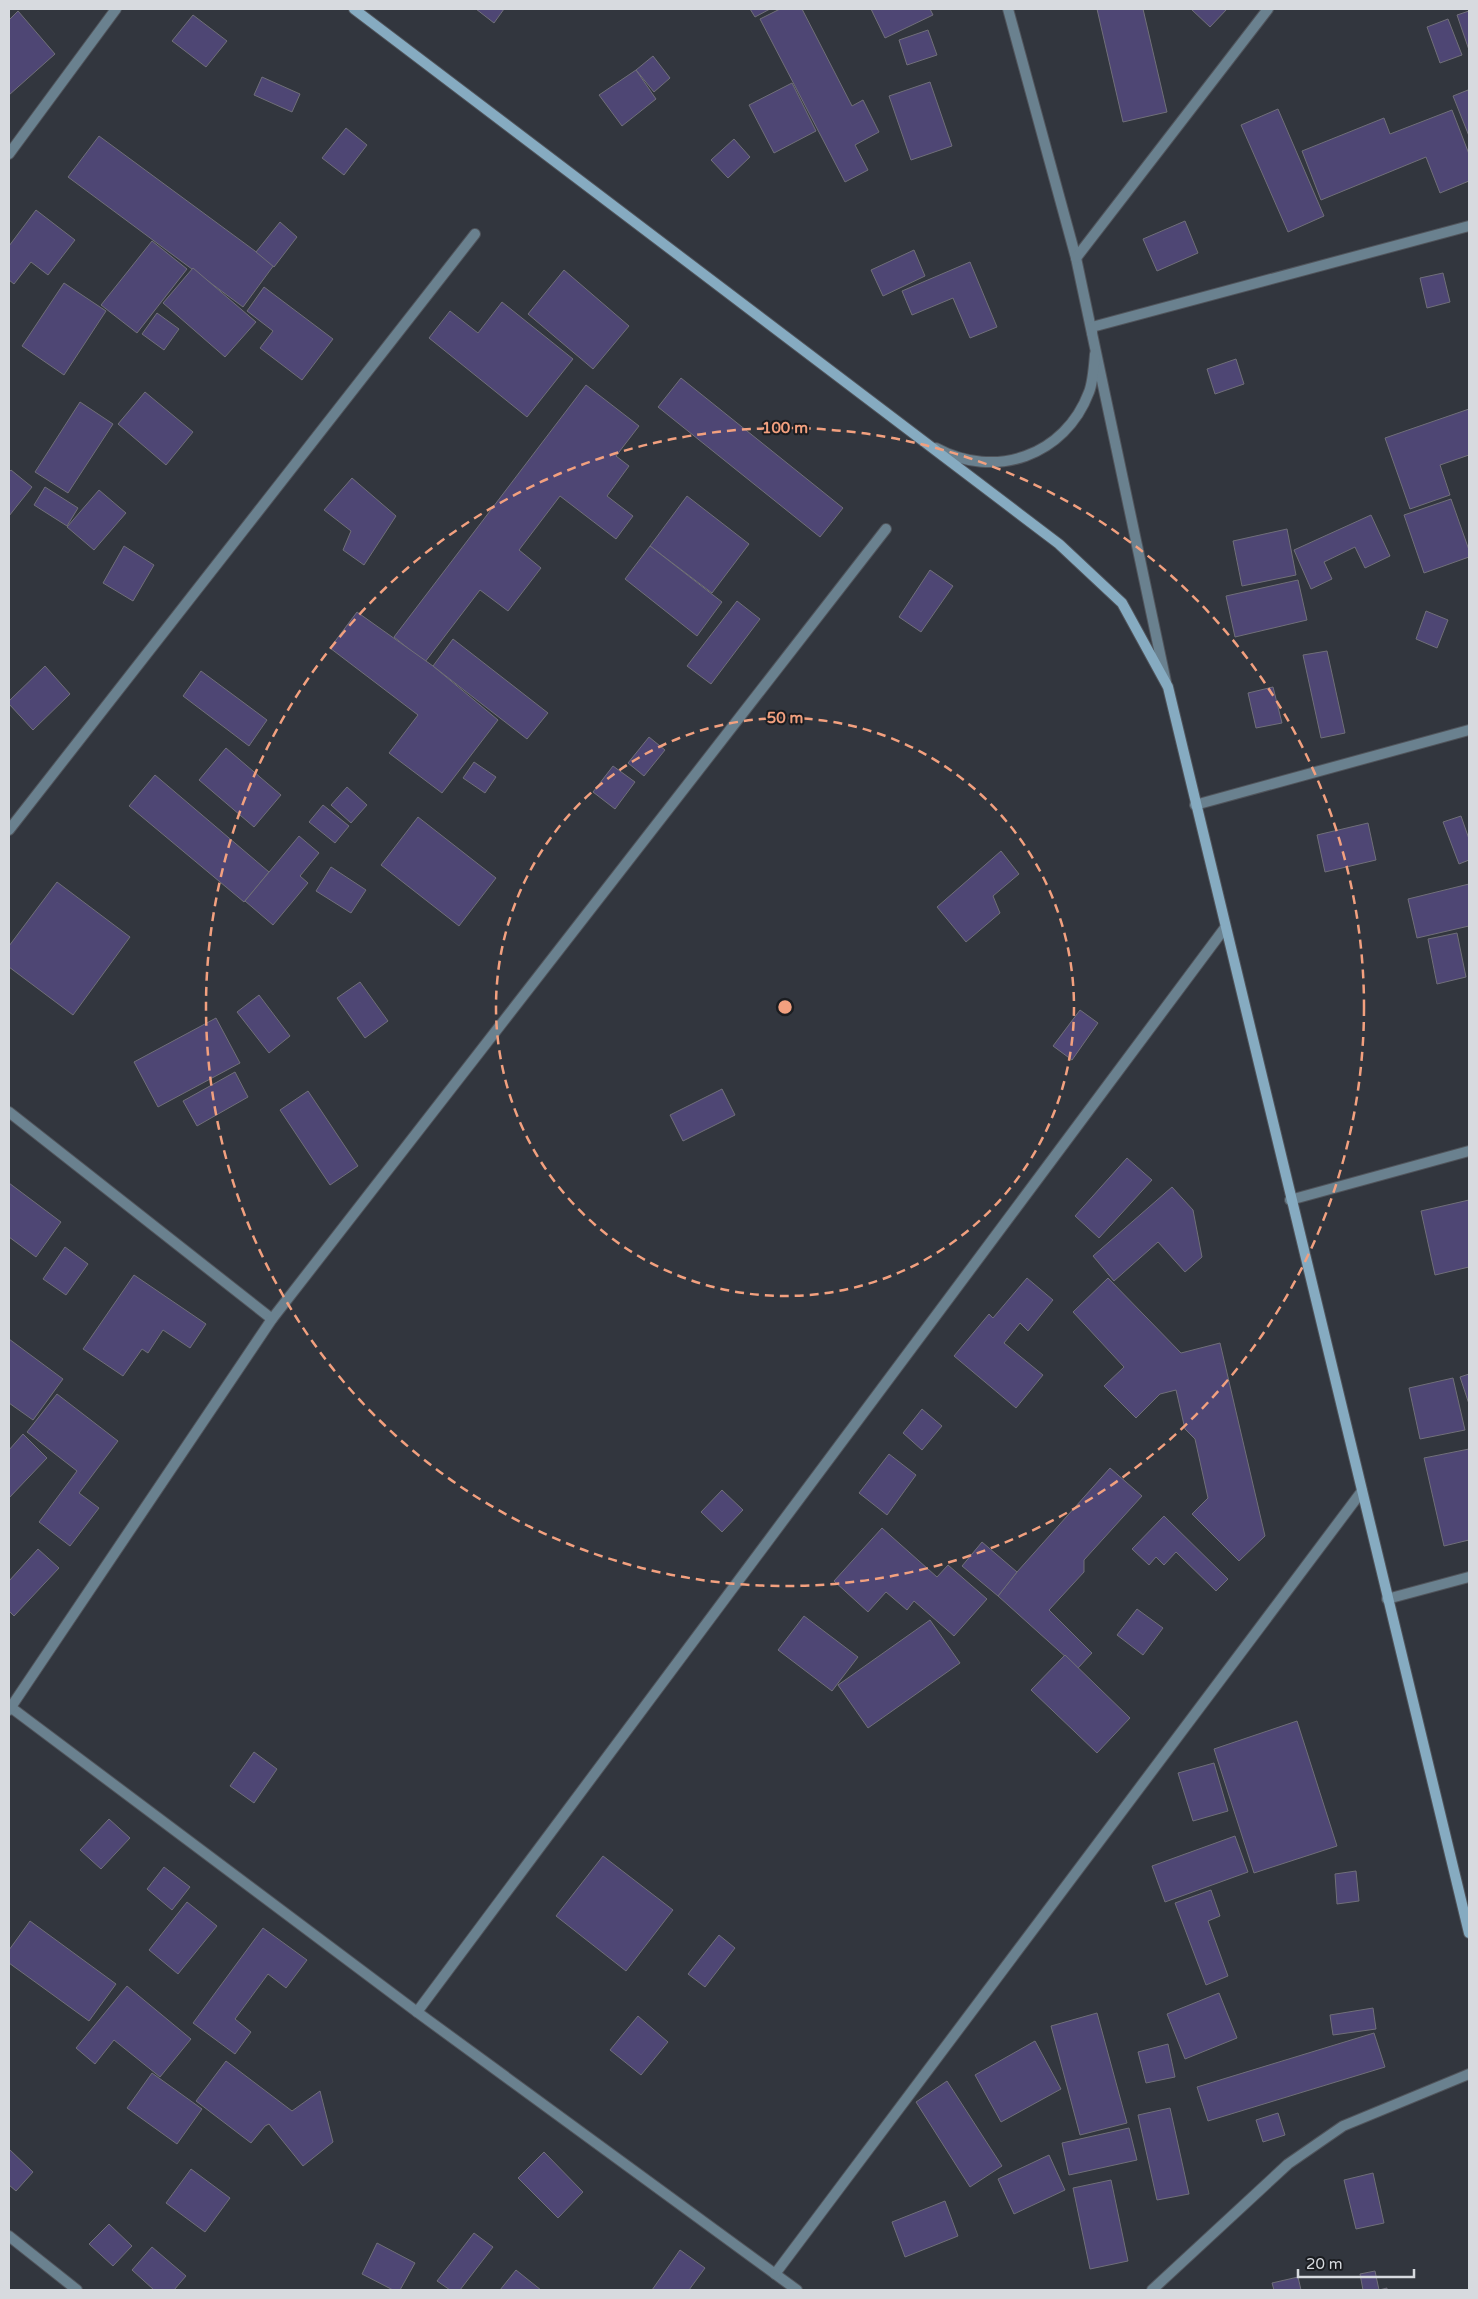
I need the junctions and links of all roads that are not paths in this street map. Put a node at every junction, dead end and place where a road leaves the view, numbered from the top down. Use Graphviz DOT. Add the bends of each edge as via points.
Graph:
graph roads {
  1 [pos="116,9"];
  2 [pos="354,9"];
  3 [pos="1008,9"];
  4 [pos="1268,9"];
  5 [pos="9,154"];
  6 [pos="1469,226"];
  7 [pos="475,234"];
  8 [pos="1076,258"];
  9 [pos="1092,327"];
  10 [pos="916,437"];
  11 [pos="886,529"];
  12 [pos="1168,687"];
  13 [pos="1469,730"];
  14 [pos="1195,805"];
  15 [pos="9,830"];
  16 [pos="1224,929"];
  17 [pos="9,1112"];
  18 [pos="1469,1151"];
  19 [pos="1290,1200"];
  20 [pos="272,1319"];
  21 [pos="1362,1491"];
  22 [pos="1469,1577"];
  23 [pos="1387,1599"];
  24 [pos="9,1708"];
  25 [pos="1469,1933"];
  26 [pos="417,2012"];
  27 [pos="1469,2074"];
  28 [pos="9,2236"];
  29 [pos="775,2274"];
  30 [pos="77,2290"];
  31 [pos="797,2290"];
  32 [pos="1152,2290"];
  1 -- 5 [label="street"];
  2 -- 10 [label="street"];
  3 -- 8 [label="street"];
  4 -- 8 [label="street"];
  6 -- 9 [label="street"];
  7 -- 15 [label="street"];
  8 -- 9 [label="street"];
  9 -- 10 [label="street" via="1095,356 1090,391 1073,424 1047,448 1013,461 977,462 943,452"];
  9 -- 12 [label="street"];
  10 -- 12 [label="street" via="1059,544 1122,603"];
  11 -- 20 [label="street"];
  12 -- 14 [label="street"];
  13 -- 14 [label="street"];
  14 -- 16 [label="street"];
  16 -- 19 [label="street"];
  16 -- 26 [label="street"];
  17 -- 20 [label="street"];
  18 -- 19 [label="street"];
  19 -- 21 [label="street"];
  20 -- 24 [label="street"];
  21 -- 23 [label="street"];
  21 -- 29 [label="street"];
  22 -- 23 [label="street"];
  23 -- 25 [label="street"];
  24 -- 26 [label="street"];
  26 -- 29 [label="street"];
  27 -- 32 [label="street" via="1342,2126 1288,2164"];
  28 -- 30 [label="street"];
  29 -- 31 [label="street"];
}
